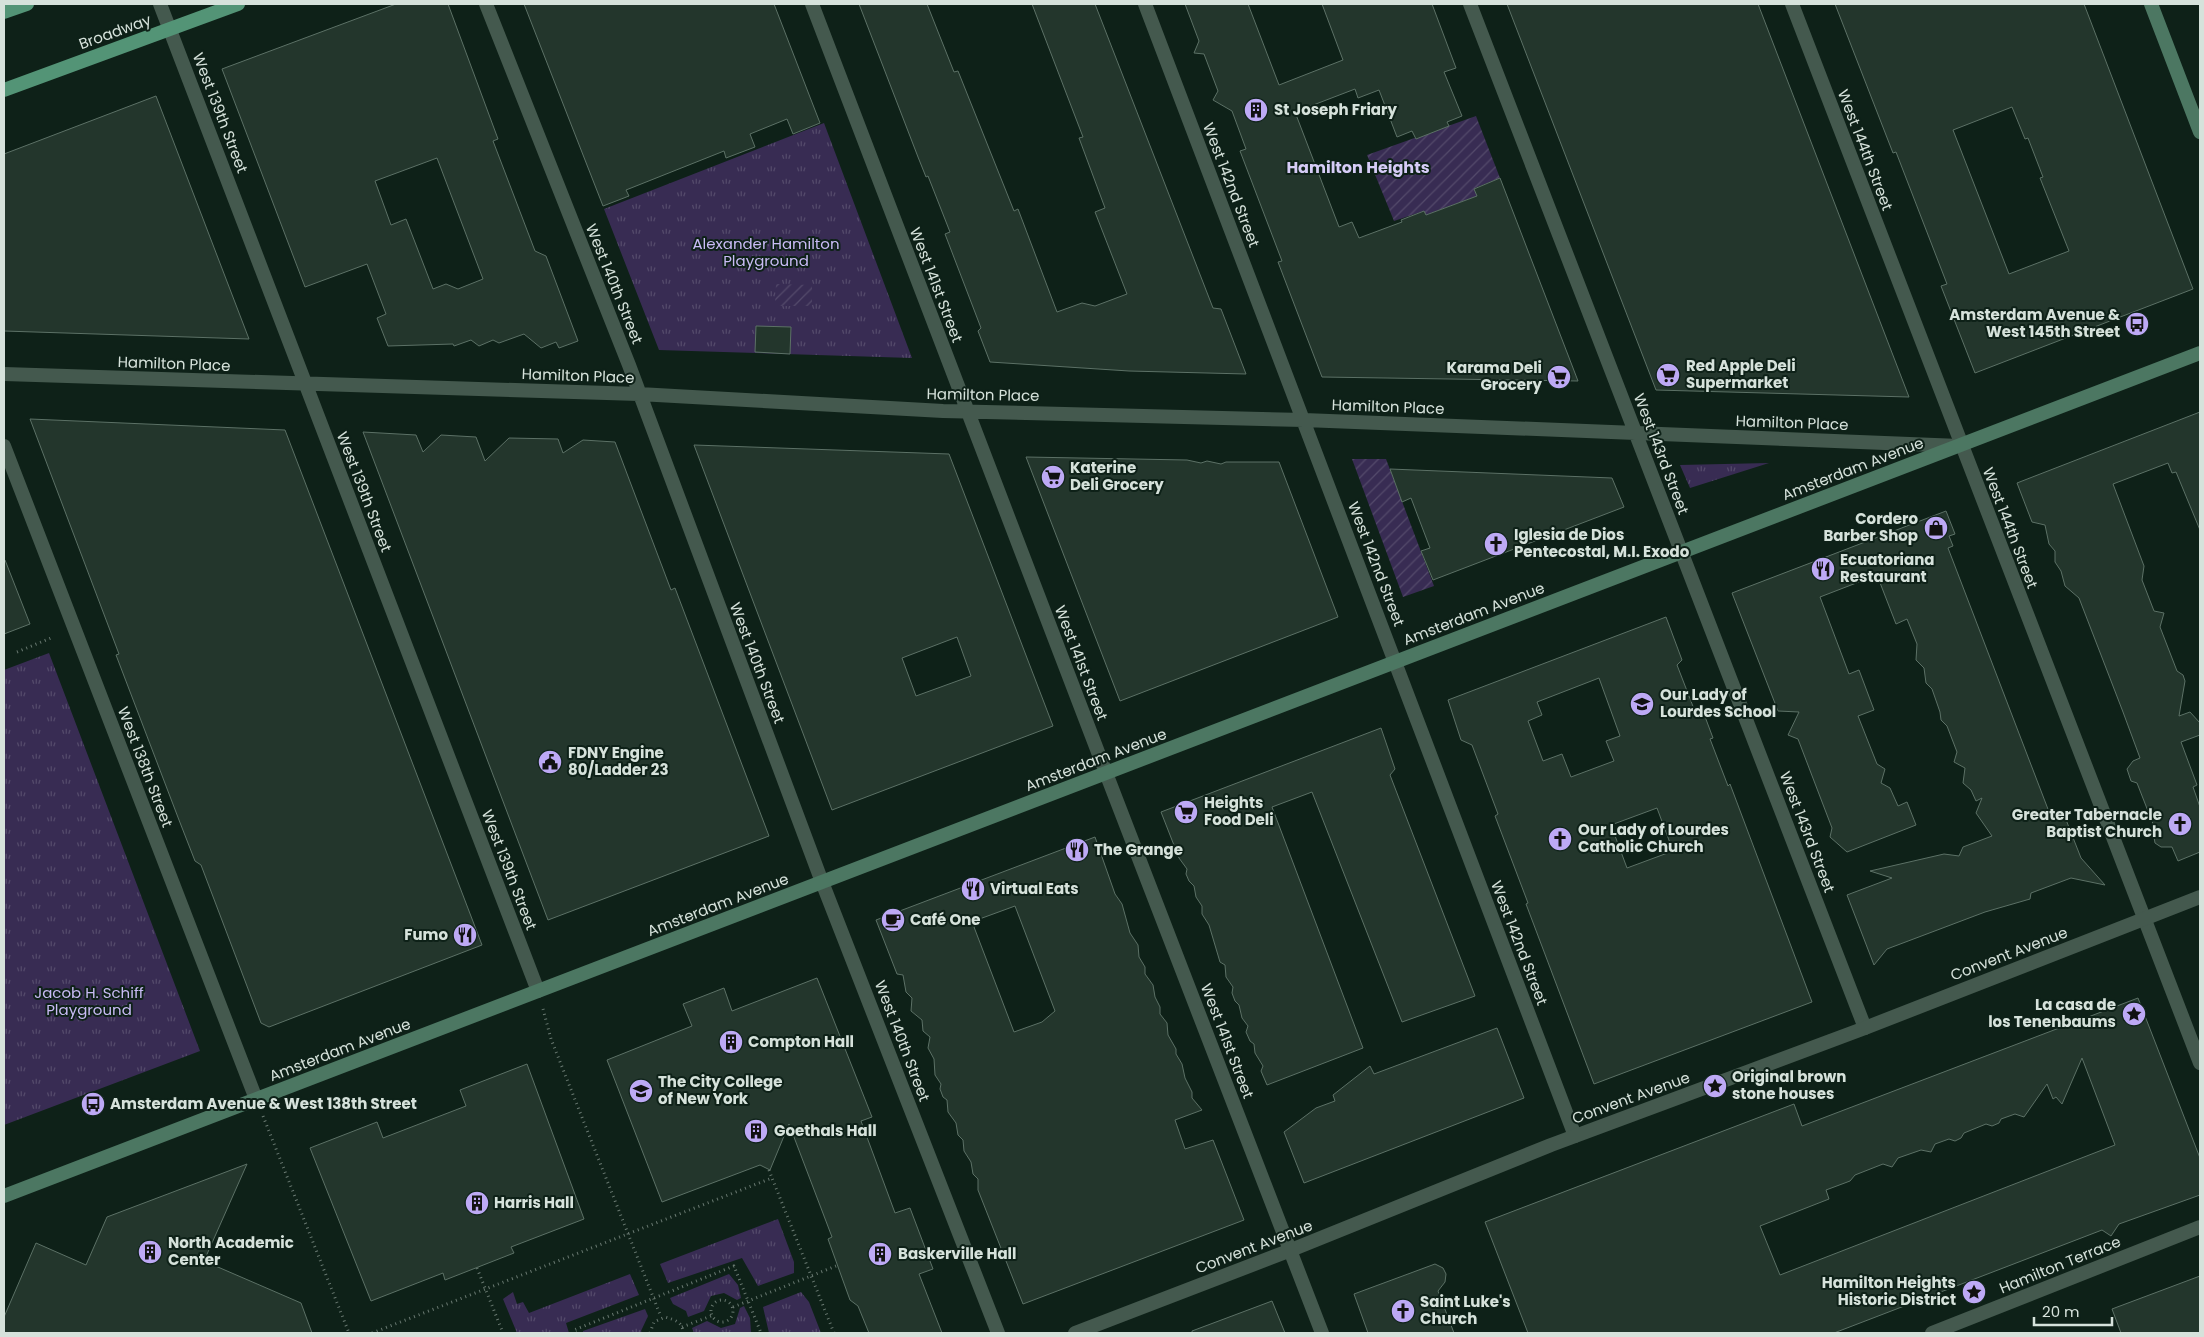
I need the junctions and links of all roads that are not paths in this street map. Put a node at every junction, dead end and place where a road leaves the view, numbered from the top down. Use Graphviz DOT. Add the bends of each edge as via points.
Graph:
graph roads {
  1 [pos="27,4"];
  2 [pos="160,4"];
  3 [pos="238,4"];
  4 [pos="486,4"];
  5 [pos="812,4"];
  6 [pos="1145,4"];
  7 [pos="1470,4"];
  8 [pos="1792,4"];
  9 [pos="2151,4"];
  10 [pos="4,12"];
  11 [pos="170,29"];
  12 [pos="4,90"];
  13 [pos="2200,132"];
  14 [pos="2200,353"];
  15 [pos="4,374"];
  16 [pos="306,385"];
  17 [pos="639,394"];
  18 [pos="968,412"];
  19 [pos="1304,420"];
  20 [pos="1636,433"];
  21 [pos="4,446"];
  22 [pos="1961,446"];
  23 [pos="1681,552"];
  24 [pos="1396,662"];
  25 [pos="1106,774"];
  26 [pos="822,882"];
  27 [pos="2200,897"];
  28 [pos="2146,918"];
  29 [pos="538,991"];
  30 [pos="1865,1028"];
  31 [pos="2200,1063"];
  32 [pos="256,1100"];
  33 [pos="1574,1136"];
  34 [pos="4,1196"];
  35 [pos="2200,1228"];
  36 [pos="1291,1250"];
  37 [pos="998,1333"];
  38 [pos="1075,1333"];
  39 [pos="1322,1333"];
  40 [pos="1932,1333"];
  1 -- 10 [label="main road"];
  2 -- 11 [label="street, West 139th Street"];
  3 -- 11 [label="main road, Broadway"];
  4 -- 17 [label="street, West 140th Street"];
  5 -- 18 [label="street, West 141st Street"];
  6 -- 19 [label="street, West 142nd Street"];
  7 -- 20 [label="street, West 143rd Street"];
  8 -- 22 [label="street, West 144th Street"];
  9 -- 13 [label="main road"];
  11 -- 12 [label="main road, Broadway"];
  11 -- 16 [label="street, West 139th Street"];
  14 -- 22 [label="main road, Amsterdam Avenue"];
  15 -- 16 [label="street, Hamilton Place"];
  16 -- 17 [label="street, Hamilton Place"];
  16 -- 29 [label="street, West 139th Street"];
  17 -- 18 [label="street, Hamilton Place"];
  17 -- 26 [label="street, West 140th Street"];
  18 -- 19 [label="street, Hamilton Place"];
  18 -- 25 [label="street, West 141st Street"];
  19 -- 20 [label="street, Hamilton Place"];
  19 -- 24 [label="street, West 142nd Street"];
  20 -- 22 [label="street, Hamilton Place"];
  20 -- 23 [label="street, West 143rd Street"];
  21 -- 32 [label="street, West 138th Street"];
  22 -- 23 [label="main road, Amsterdam Avenue"];
  22 -- 28 [label="street, West 144th Street"];
  23 -- 24 [label="main road, Amsterdam Avenue"];
  23 -- 30 [label="street, West 143rd Street"];
  24 -- 25 [label="main road, Amsterdam Avenue"];
  24 -- 33 [label="street, West 142nd Street"];
  25 -- 26 [label="main road, Amsterdam Avenue"];
  25 -- 36 [label="street, West 141st Street"];
  26 -- 29 [label="main road, Amsterdam Avenue"];
  26 -- 37 [label="street, West 140th Street"];
  27 -- 28 [label="street, Convent Avenue"];
  28 -- 30 [label="street, Convent Avenue"];
  28 -- 31 [label="street, West 144th Street"];
  29 -- 32 [label="main road, Amsterdam Avenue"];
  30 -- 33 [label="street, Convent Avenue"];
  32 -- 34 [label="main road, Amsterdam Avenue"];
  33 -- 36 [label="street, Convent Avenue"];
  35 -- 40 [label="street, Hamilton Terrace"];
  36 -- 38 [label="street, Convent Avenue"];
  36 -- 39 [label="street, West 141st Street"];
}
